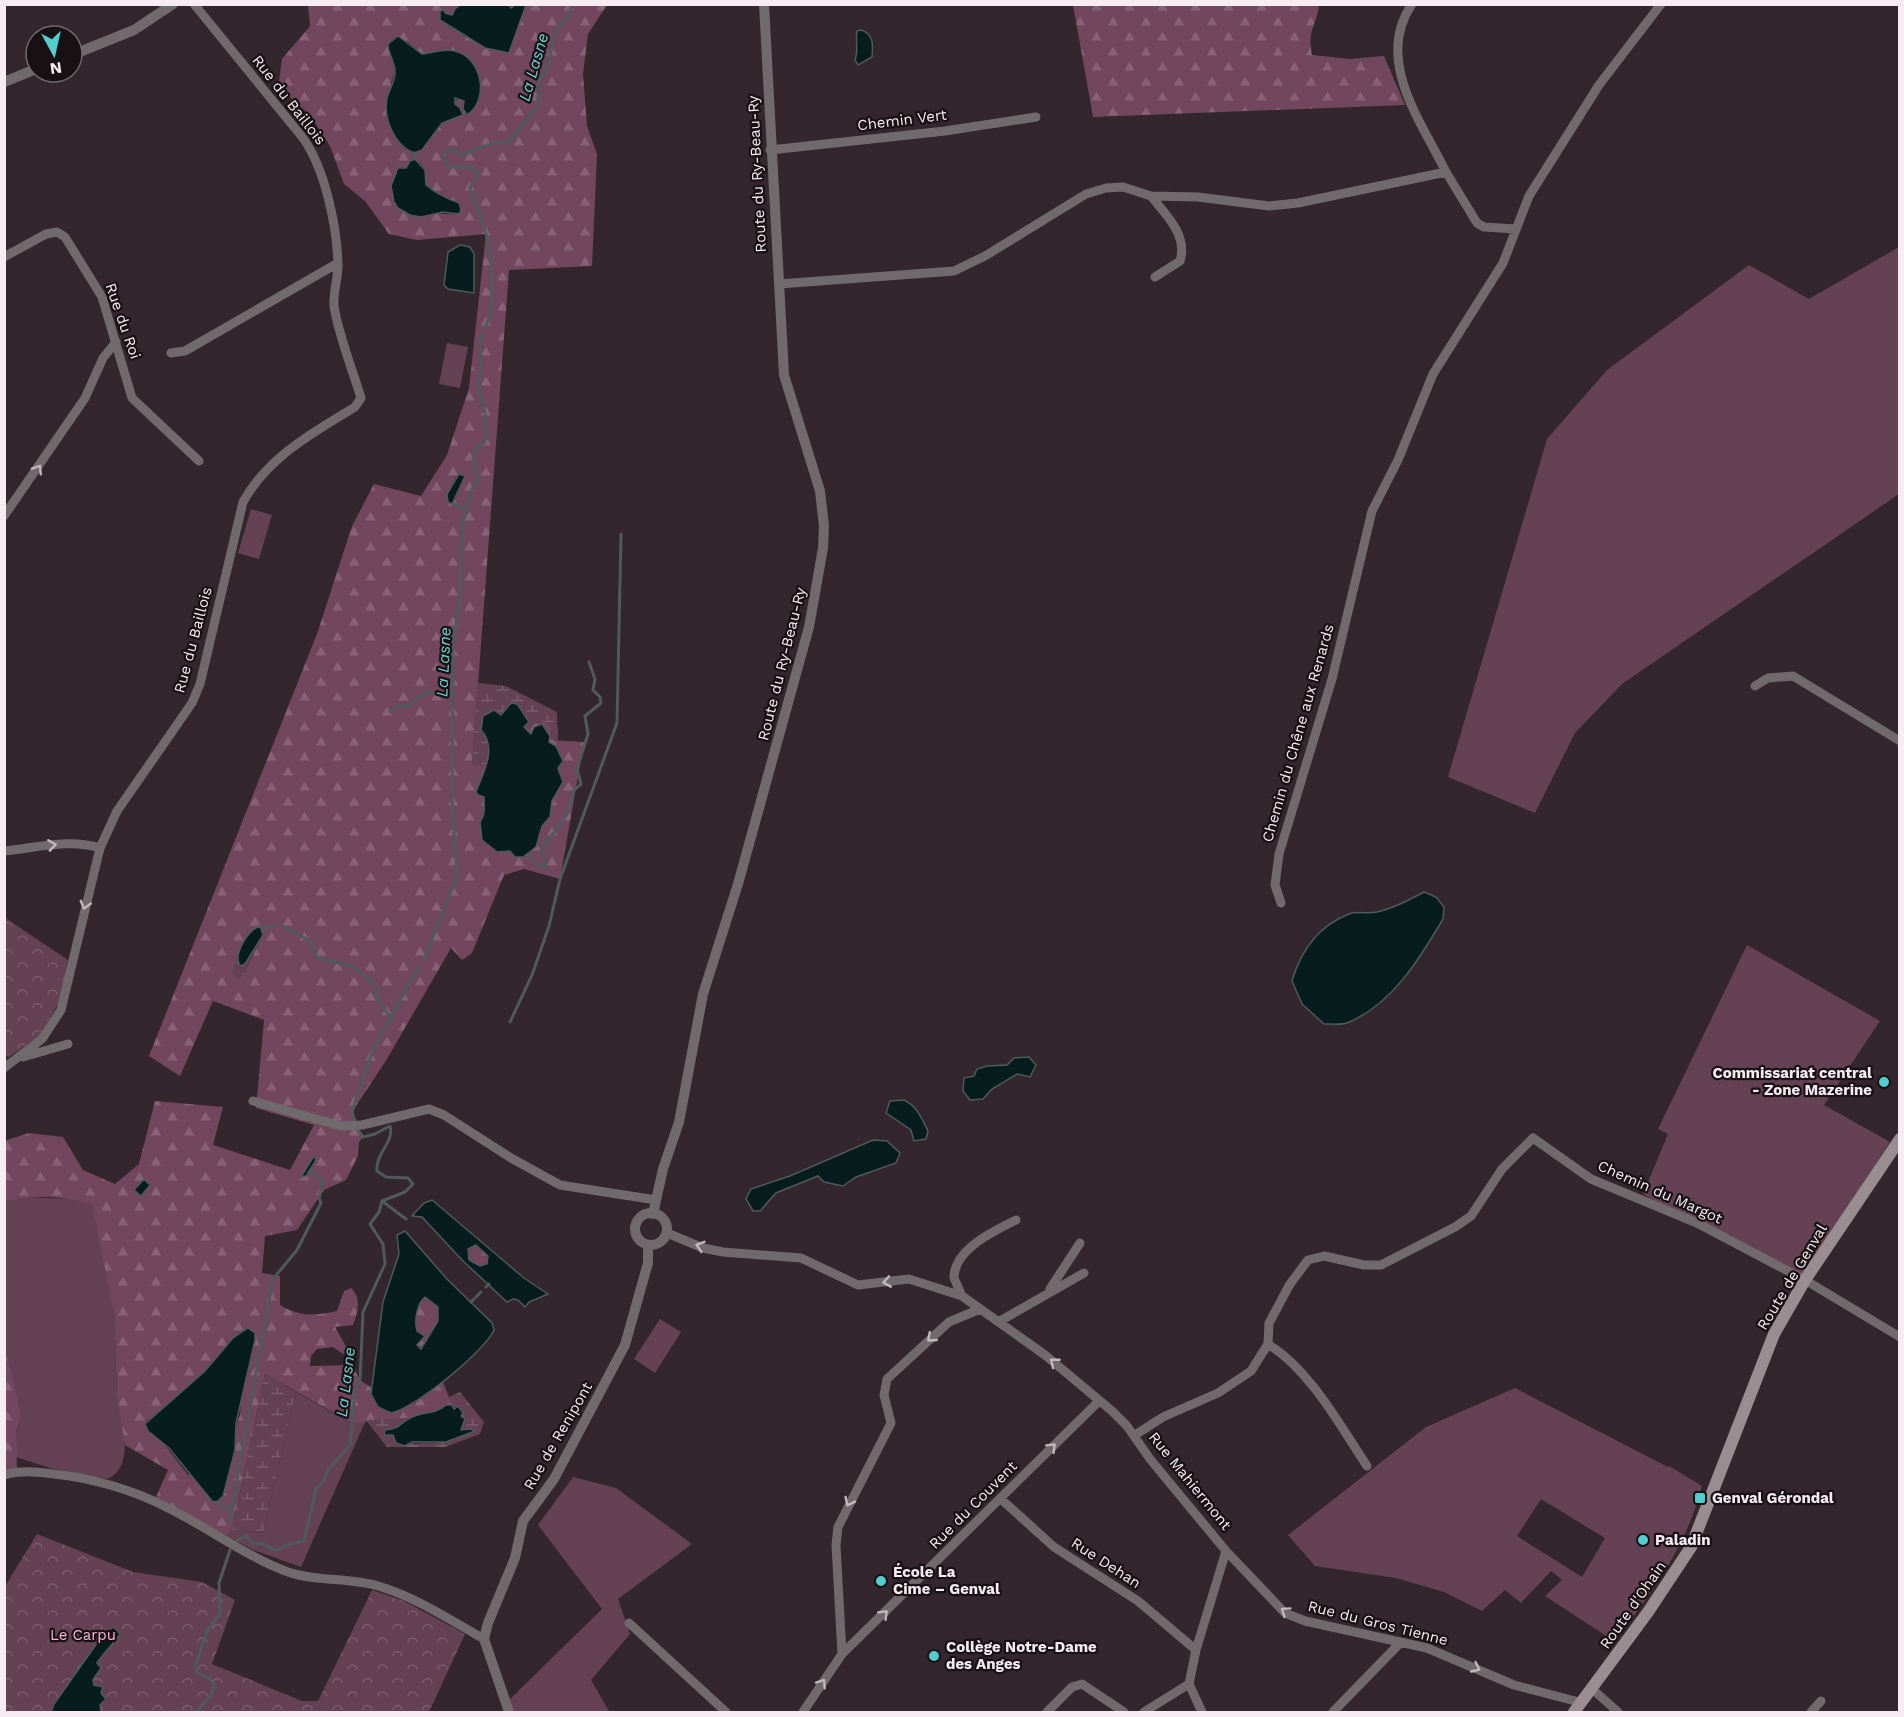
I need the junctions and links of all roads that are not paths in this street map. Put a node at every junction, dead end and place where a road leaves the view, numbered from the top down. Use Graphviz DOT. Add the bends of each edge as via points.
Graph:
graph roads {
  1 [pos="173,4"];
  2 [pos="194,4"];
  3 [pos="764,4"];
  4 [pos="1412,4"];
  5 [pos="1661,4"];
  6 [pos="84,50"];
  7 [pos="24,74"];
  8 [pos="4,82"];
  9 [pos="1036,117"];
  10 [pos="770,150"];
  11 [pos="1446,172"];
  12 [pos="1151,196"];
  13 [pos="1516,230"];
  14 [pos="4,256"];
  15 [pos="338,263"];
  16 [pos="1155,277"];
  17 [pos="779,284"];
  18 [pos="116,342"];
  19 [pos="171,353"];
  20 [pos="199,461"];
  21 [pos="4,516"];
  22 [pos="1755,686"];
  23 [pos="1899,741"];
  24 [pos="99,848"];
  25 [pos="4,851"];
  26 [pos="1281,903"];
  27 [pos="68,1044"];
  28 [pos="18,1059"];
  29 [pos="4,1068"];
  30 [pos="253,1101"];
  31 [pos="1899,1139"];
  32 [pos="656,1200"];
  33 [pos="653,1214"];
  34 [pos="1016,1220"];
  35 [pos="667,1233"];
  36 [pos="1080,1243"];
  37 [pos="648,1245"];
  38 [pos="1084,1273"];
  39 [pos="1805,1280"];
  40 [pos="1047,1293"];
  41 [pos="962,1296"];
  42 [pos="980,1309"];
  43 [pos="1000,1321"];
  44 [pos="1899,1336"];
  45 [pos="1268,1344"];
  46 [pos="1099,1401"];
  47 [pos="1135,1435"];
  48 [pos="1367,1466"];
  49 [pos="4,1475"];
  50 [pos="1001,1498"];
  51 [pos="1708,1509"];
  52 [pos="1226,1551"];
  53 [pos="629,1623"];
  54 [pos="484,1639"];
  55 [pos="1401,1642"];
  56 [pos="1196,1650"];
  57 [pos="842,1654"];
  58 [pos="1189,1684"];
  59 [pos="1592,1688"];
  60 [pos="1821,1701"];
  61 [pos="1576,1707"];
  62 [pos="509,1713"];
  63 [pos="726,1713"];
  64 [pos="803,1713"];
  65 [pos="1047,1713"];
  66 [pos="1124,1713"];
  67 [pos="1144,1713"];
  68 [pos="1202,1713"];
  69 [pos="1333,1713"];
  70 [pos="1618,1713"];
  71 [pos="1811,1713"];
  1 -- 6 [label="street" via="134,30"];
  2 -- 15 [label="street, Rue du Baillois" via="315,157"];
  3 -- 10 [label="street, Route du Ry-Beau-Ry"];
  4 -- 11 [label="street" via="1398,38 1398,66 1407,95"];
  5 -- 13 [label="street, Chemin du Chêne aux Renards" via="1599,85 1529,196"];
  7 -- 8 [label="street"];
  9 -- 10 [label="street, Chemin Vert"];
  10 -- 17 [label="street, Route du Ry-Beau-Ry"];
  11 -- 12 [label="street" via="1269,206"];
  11 -- 13 [label="street" via="1477,224"];
  12 -- 16 [label="street" via="1178,232 1182,246 1180,261"];
  12 -- 17 [label="street" via="1124,187 1086,194 978,261 948,273"];
  13 -- 26 [label="street, Chemin du Chêne aux Renards" via="1498,273 1430,380 1406,443 1368,522 1336,663 1279,854 1275,874"];
  14 -- 18 [label="street, Rue du Roi" via="46,234 62,233 102,297"];
  15 -- 19 [label="street" via="185,351"];
  15 -- 24 [label="street, Rue du Baillois" via="334,289 336,318 360,403 283,453 250,489 240,513 192,703 117,811"];
  17 -- 32 [label="street, Route du Ry-Beau-Ry" via="784,375 820,491 823,548 809,627 738,885 703,994 679,1122"];
  18 -- 20 [label="street, Rue du Roi" via="132,399"];
  21 -- 18 [label="street, one-way" via="90,391 103,358"];
  22 -- 23 [label="street" via="1768,678 1793,676"];
  25 -- 24 [label="street, one-way" via="70,843"];
  24 -- 28 [label="street, Rue du Baillois, one-way" via="61,1010 42,1039"];
  27 -- 28 [label="street"];
  28 -- 29 [label="street, Rue du Baillois"];
  30 -- 32 [label="street" via="341,1126 362,1125 429,1109 560,1185"];
  31 -- 39 [label="main road, Route de Genval"];
  32 -- 33 [label="street, Route du Ry-Beau-Ry"];
  33 -- 35 [label="street" via="664,1220"];
  33 -- 37 [label="street" via="643,1216 635,1229 639,1239"];
  34 -- 41 [label="street" via="985,1236 958,1263 954,1278"];
  35 -- 37 [label="street" via="660,1243"];
  41 -- 35 [label="street, Rue Mahiermont, one-way" via="909,1279 858,1285 801,1258 723,1252"];
  36 -- 40 [label="street"];
  37 -- 54 [label="street, Rue de Renipont" via="648,1263 625,1346 554,1479 522,1521 515,1558"];
  38 -- 40 [label="street"];
  39 -- 44 [label="street"];
  39 -- 45 [label="street, Chemin du Margot" via="1697,1223 1590,1179 1533,1138 1496,1176 1471,1216 1381,1265 1324,1256 1308,1260 1269,1323"];
  39 -- 51 [label="main road, Route de Genval" via="1765,1353"];
  40 -- 43 [label="street"];
  41 -- 42 [label="street, Rue Mahiermont"];
  42 -- 43 [label="street, Rue Mahiermont"];
  42 -- 57 [label="street, one-way" via="949,1322 887,1379 884,1395 891,1423 838,1527"];
  46 -- 43 [label="street, Rue Mahiermont, one-way"];
  45 -- 47 [label="street" via="1258,1363 1239,1381 1163,1417"];
  45 -- 48 [label="street" via="1283,1354 1321,1398"];
  46 -- 47 [label="street, Rue Mahiermont"];
  50 -- 46 [label="street, Rue du Couvent, one-way"];
  47 -- 52 [label="street, Rue Mahiermont" via="1150,1459"];
  49 -- 54 [label="street" via="34,1472 73,1476 111,1486 167,1507 244,1553 304,1576 380,1586"];
  50 -- 56 [label="street, Rue Dehan" via="1054,1547 1138,1601"];
  57 -- 50 [label="street, Rue du Couvent, one-way"];
  51 -- 59 [label="main road, Route d'Ohain" via="1675,1572"];
  55 -- 52 [label="street, Rue du Gros Tienne, one-way" via="1290,1616"];
  52 -- 56 [label="street, Rue Mahiermont"];
  53 -- 63 [label="street"];
  54 -- 62 [label="street"];
  55 -- 61 [label="street, Rue du Gros Tienne, one-way" via="1453,1657"];
  55 -- 69 [label="street"];
  56 -- 58 [label="street, Rue Mahiermont"];
  64 -- 57 [label="street, Rue du Couvent, one-way"];
  58 -- 67 [label="street"];
  58 -- 68 [label="street"];
  59 -- 61 [label="main road, Route d'Ohain"];
  59 -- 70 [label="street"];
  60 -- 71 [label="street"];
  65 -- 66 [label="street" via="1072,1687 1082,1684"];
}
